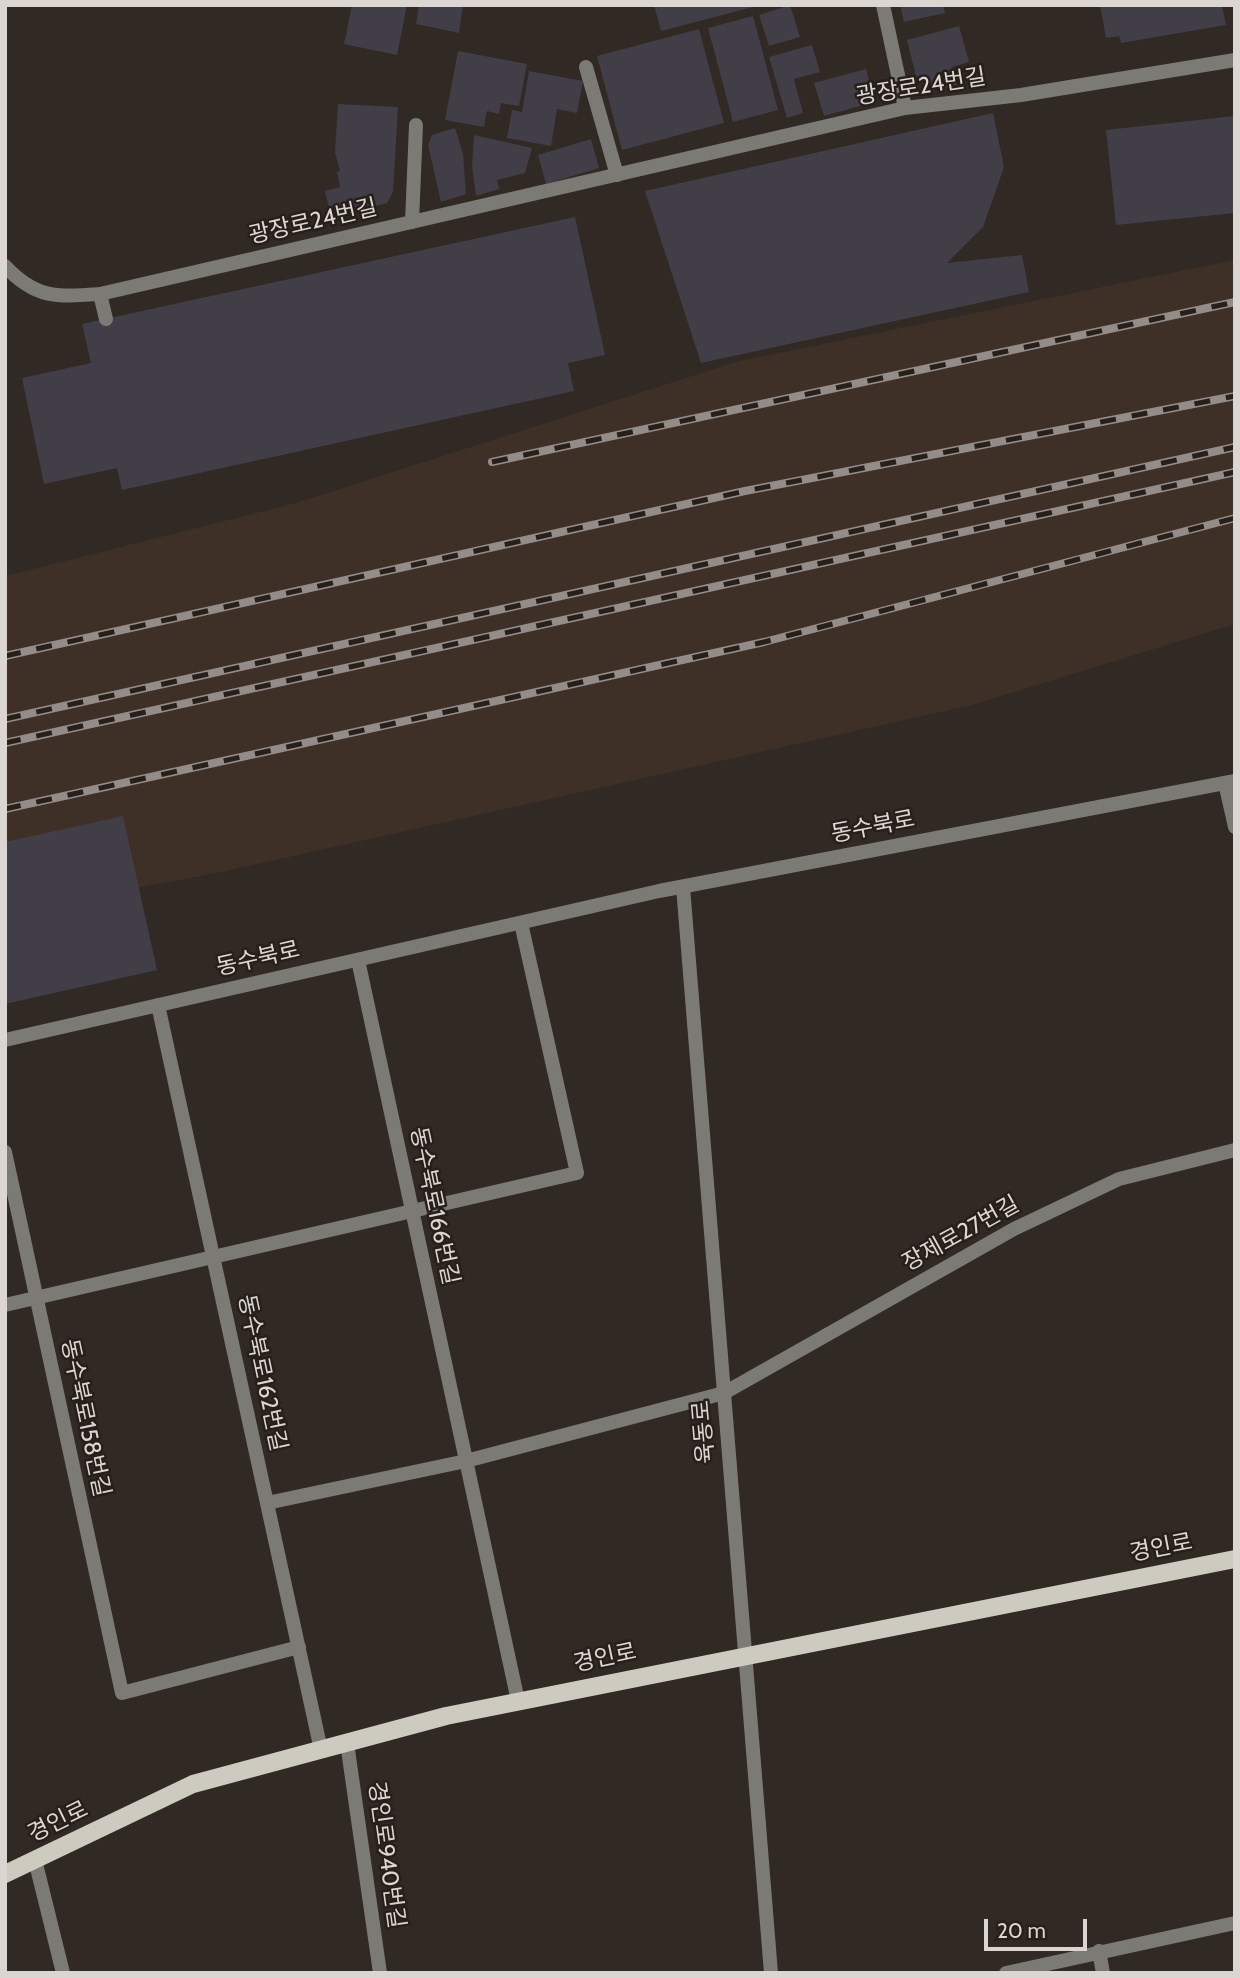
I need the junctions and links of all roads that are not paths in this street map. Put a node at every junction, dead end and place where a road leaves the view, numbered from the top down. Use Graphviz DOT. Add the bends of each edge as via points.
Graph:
graph roads {
  1 [pos="883,5"];
  2 [pos="1235,60"];
  3 [pos="586,67"];
  4 [pos="905,108"];
  5 [pos="416,125"];
  6 [pos="617,175"];
  7 [pos="412,222"];
  8 [pos="5,266"];
  9 [pos="13,282"];
  10 [pos="100,294"];
  11 [pos="106,319"];
  12 [pos="1230,782"];
  13 [pos="1235,827"];
  14 [pos="682,887"];
  15 [pos="520,923"];
  16 [pos="358,960"];
  17 [pos="158,1005"];
  18 [pos="5,1040"];
  19 [pos="1235,1150"];
  20 [pos="5,1152"];
  21 [pos="412,1213"];
  22 [pos="213,1257"];
  23 [pos="36,1297"];
  24 [pos="5,1305"];
  25 [pos="724,1393"];
  26 [pos="466,1461"];
  27 [pos="267,1503"];
  28 [pos="1235,1559"];
  29 [pos="299,1647"];
  30 [pos="745,1654"];
  31 [pos="518,1701"];
  32 [pos="347,1743"];
  33 [pos="321,1750"];
  34 [pos="35,1860"];
  35 [pos="5,1874"];
  36 [pos="1235,1923"];
  37 [pos="1099,1951"];
  38 [pos="63,1973"];
  39 [pos="380,1973"];
  40 [pos="771,1973"];
  41 [pos="1006,1973"];
  42 [pos="1103,1973"];
  1 -- 4 [label="street"];
  2 -- 4 [label="street, 광장로24번길" via="1021,95"];
  3 -- 6 [label="street"];
  4 -- 6 [label="street, 광장로24번길"];
  5 -- 7 [label="street"];
  6 -- 7 [label="street, 광장로24번길"];
  7 -- 10 [label="street, 광장로24번길"];
  8 -- 9 [label="street"];
  9 -- 10 [label="street, 광장로24번길" via="43,295"];
  10 -- 11 [label="street"];
  12 -- 13 [label="street"];
  12 -- 14 [label="street, 동수북로"];
  14 -- 15 [label="street, 동수북로"];
  14 -- 25 [label="street, 육동로"];
  15 -- 16 [label="street, 동수북로"];
  15 -- 21 [label="street" via="577,1174"];
  16 -- 17 [label="street, 동수북로"];
  16 -- 21 [label="street, 동수북로166번길"];
  17 -- 18 [label="street, 동수북로"];
  17 -- 22 [label="street, 동수북로162번길"];
  19 -- 25 [label="street, 장제로27번길" via="1119,1179 1014,1229"];
  20 -- 23 [label="street, 동수북로158번길"];
  21 -- 22 [label="street"];
  21 -- 26 [label="street, 동수북로166번길"];
  22 -- 23 [label="street"];
  22 -- 27 [label="street, 동수북로162번길"];
  23 -- 24 [label="street"];
  23 -- 29 [label="street, 동수북로158번길" via="122,1693"];
  25 -- 26 [label="street"];
  25 -- 30 [label="street, 육동로"];
  26 -- 27 [label="street"];
  26 -- 31 [label="street, 동수북로166번길"];
  27 -- 29 [label="street, 동수북로162번길"];
  28 -- 30 [label="main road, 경인로"];
  29 -- 33 [label="street, 동수북로162번길"];
  30 -- 31 [label="main road, 경인로"];
  30 -- 40 [label="street, 육동로"];
  31 -- 32 [label="main road, 경인로"];
  32 -- 33 [label="main road, 경인로"];
  32 -- 39 [label="street, 경인로940번길"];
  33 -- 34 [label="main road, 경인로" via="193,1784"];
  34 -- 35 [label="main road, 경인로"];
  34 -- 38 [label="street"];
  36 -- 37 [label="street"];
  37 -- 41 [label="street"];
  37 -- 42 [label="street"];
}
